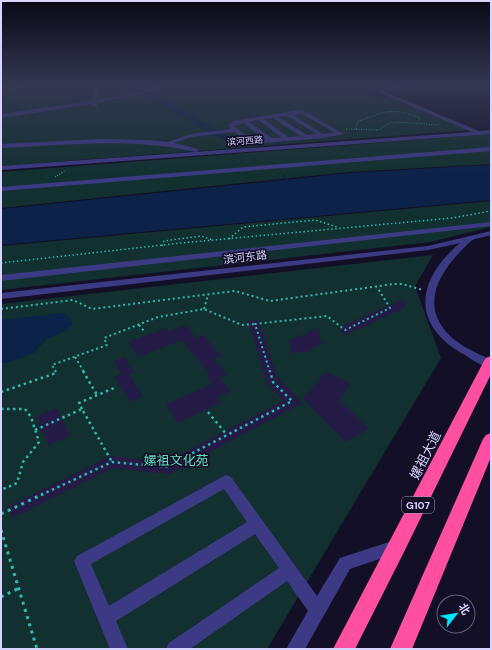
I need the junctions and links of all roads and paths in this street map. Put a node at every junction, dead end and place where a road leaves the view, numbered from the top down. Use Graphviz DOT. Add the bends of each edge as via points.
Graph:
graph roads {
  1 [pos="13,114"];
  2 [pos="285,114"];
  3 [pos="288,114"];
  4 [pos="306,114"];
  5 [pos="378,114"];
  6 [pos="412,114"];
  7 [pos="437,114"];
  8 [pos="1,116"];
  9 [pos="273,116"];
  10 [pos="259,118"];
  11 [pos="244,121"];
  12 [pos="417,122"];
  13 [pos="356,129"];
  14 [pos="235,130"];
  15 [pos="333,130"];
  16 [pos="479,132"];
  17 [pos="491,132"];
  18 [pos="341,134"];
  19 [pos="458,134"];
  20 [pos="323,136"];
  21 [pos="306,137"];
  22 [pos="288,139"];
  23 [pos="270,140"];
  24 [pos="255,142"];
  25 [pos="348,142"];
  26 [pos="168,145"];
  27 [pos="1,146"];
  28 [pos="258,149"];
  29 [pos="491,149"];
  30 [pos="205,153"];
  31 [pos="71,163"];
  32 [pos="1,168"];
  33 [pos="44,185"];
  34 [pos="1,189"];
  35 [pos="491,211"];
  36 [pos="491,224"];
  37 [pos="339,228"];
  38 [pos="491,233"];
  39 [pos="470,238"];
  40 [pos="228,239"];
  41 [pos="216,240"];
  42 [pos="162,246"];
  43 [pos="1,263"];
  44 [pos="1,278"];
  45 [pos="377,287"];
  46 [pos="430,292"];
  47 [pos="208,294"];
  48 [pos="1,296"];
  49 [pos="1,309"];
  50 [pos="204,309"];
  51 [pos="139,324"];
  52 [pos="255,324"];
  53 [pos="144,331"];
  54 [pos="75,357"];
  55 [pos="490,362"];
  56 [pos="114,388"];
  57 [pos="1,392"];
  58 [pos="97,396"];
  59 [pos="1,409"];
  60 [pos="82,409"];
  61 [pos="208,412"];
  62 [pos="35,430"];
  63 [pos="227,435"];
  64 [pos="491,439"];
  65 [pos="112,462"];
  66 [pos="1,490"];
  67 [pos="1,514"];
  68 [pos="257,524"];
  69 [pos="1,530"];
  70 [pos="398,546"];
  71 [pos="290,570"];
  72 [pos="18,588"];
  73 [pos="1,597"];
  74 [pos="318,611"];
  75 [pos="106,618"];
  76 [pos="37,649"];
  77 [pos="119,649"];
  78 [pos="175,649"];
  79 [pos="296,649"];
  80 [pos="344,649"];
  81 [pos="402,649"];
  1 -- 8 [label="street"];
  2 -- 9 [label="street"];
  3 -- 20 [label="street"];
  4 -- 15 [label="street"];
  5 -- 13 [label="path" via="358,121"];
  6 -- 12 [label="path" via="420,118"];
  7 -- 16 [label="street"];
  9 -- 10 [label="street"];
  9 -- 21 [label="street"];
  10 -- 11 [label="street"];
  10 -- 22 [label="street"];
  11 -- 14 [label="street" via="231,124"];
  11 -- 23 [label="street"];
  12 -- 13 [label="path" via="389,123 379,130"];
  12 -- 19 [label="path" via="444,126"];
  13 -- 15 [label="path"];
  14 -- 24 [label="street" via="251,142"];
  14 -- 26 [label="street" via="174,140"];
  15 -- 18 [label="street"];
  16 -- 17 [label="street, 滨河西路"];
  16 -- 19 [label="street, 滨河西路"];
  18 -- 20 [label="street"];
  18 -- 25 [label="street"];
  19 -- 25 [label="street, 滨河西路"];
  20 -- 21 [label="street"];
  21 -- 22 [label="street"];
  22 -- 23 [label="street"];
  23 -- 24 [label="street"];
  24 -- 28 [label="street"];
  25 -- 28 [label="street, 滨河西路"];
  26 -- 27 [label="street" via="114,140"];
  26 -- 30 [label="street"];
  28 -- 30 [label="street, 滨河西路"];
  29 -- 33 [label="street"];
  30 -- 31 [label="street, 滨河西路"];
  31 -- 32 [label="street, 滨河西路"];
  31 -- 33 [label="path" via="68,169"];
  33 -- 34 [label="street"];
  35 -- 37 [label="path"];
  36 -- 44 [label="street"];
  37 -- 40 [label="path"];
  37 -- 40 [label="path" via="315,220 243,228"];
  38 -- 39 [label="street, 滨河东路"];
  39 -- 46 [label="street" via="453,252 435,277"];
  39 -- 48 [label="street, 滨河东路" via="428,248"];
  40 -- 41 [label="path"];
  41 -- 42 [label="path"];
  41 -- 42 [label="path" via="201,236 164,241"];
  42 -- 43 [label="path"];
  45 -- 46 [label="path" via="402,284"];
  45 -- 47 [label="path" via="270,301 235,291"];
  45 -- 52 [label="path" via="390,308 345,330 327,316"];
  46 -- 55 [label="street" via="428,296 433,318 445,337"];
  47 -- 49 [label="path" via="92,309 73,300"];
  47 -- 50 [label="path"];
  50 -- 51 [label="path" via="169,314"];
  50 -- 52 [label="path" via="242,325"];
  51 -- 53 [label="path"];
  51 -- 54 [label="path" via="104,338 107,345"];
  52 -- 63 [label="path" via="274,382 292,401"];
  54 -- 57 [label="path" via="52,366 56,373"];
  54 -- 58 [label="path"];
  55 -- 70 [label="highway, 嫘祖大道 / G107"];
  56 -- 58 [label="path"];
  58 -- 60 [label="path" via="79,403"];
  59 -- 62 [label="path" via="24,409 31,417"];
  60 -- 62 [label="path"];
  60 -- 65 [label="path"];
  61 -- 63 [label="path"];
  62 -- 66 [label="path" via="39,442 23,462 17,483"];
  63 -- 65 [label="path" via="166,467"];
  64 -- 81 [label="highway"];
  65 -- 67 [label="path"];
  68 -- 71 [label="street"];
  68 -- 75 [label="street"];
  68 -- 75 [label="street" via="226,482 82,562"];
  69 -- 72 [label="path"];
  70 -- 74 [label="street" via="345,563"];
  70 -- 80 [label="highway, 嫘祖大道 / G107"];
  71 -- 74 [label="street"];
  71 -- 78 [label="street"];
  72 -- 73 [label="path"];
  72 -- 76 [label="path"];
  74 -- 79 [label="street"];
  75 -- 77 [label="street"];
}
